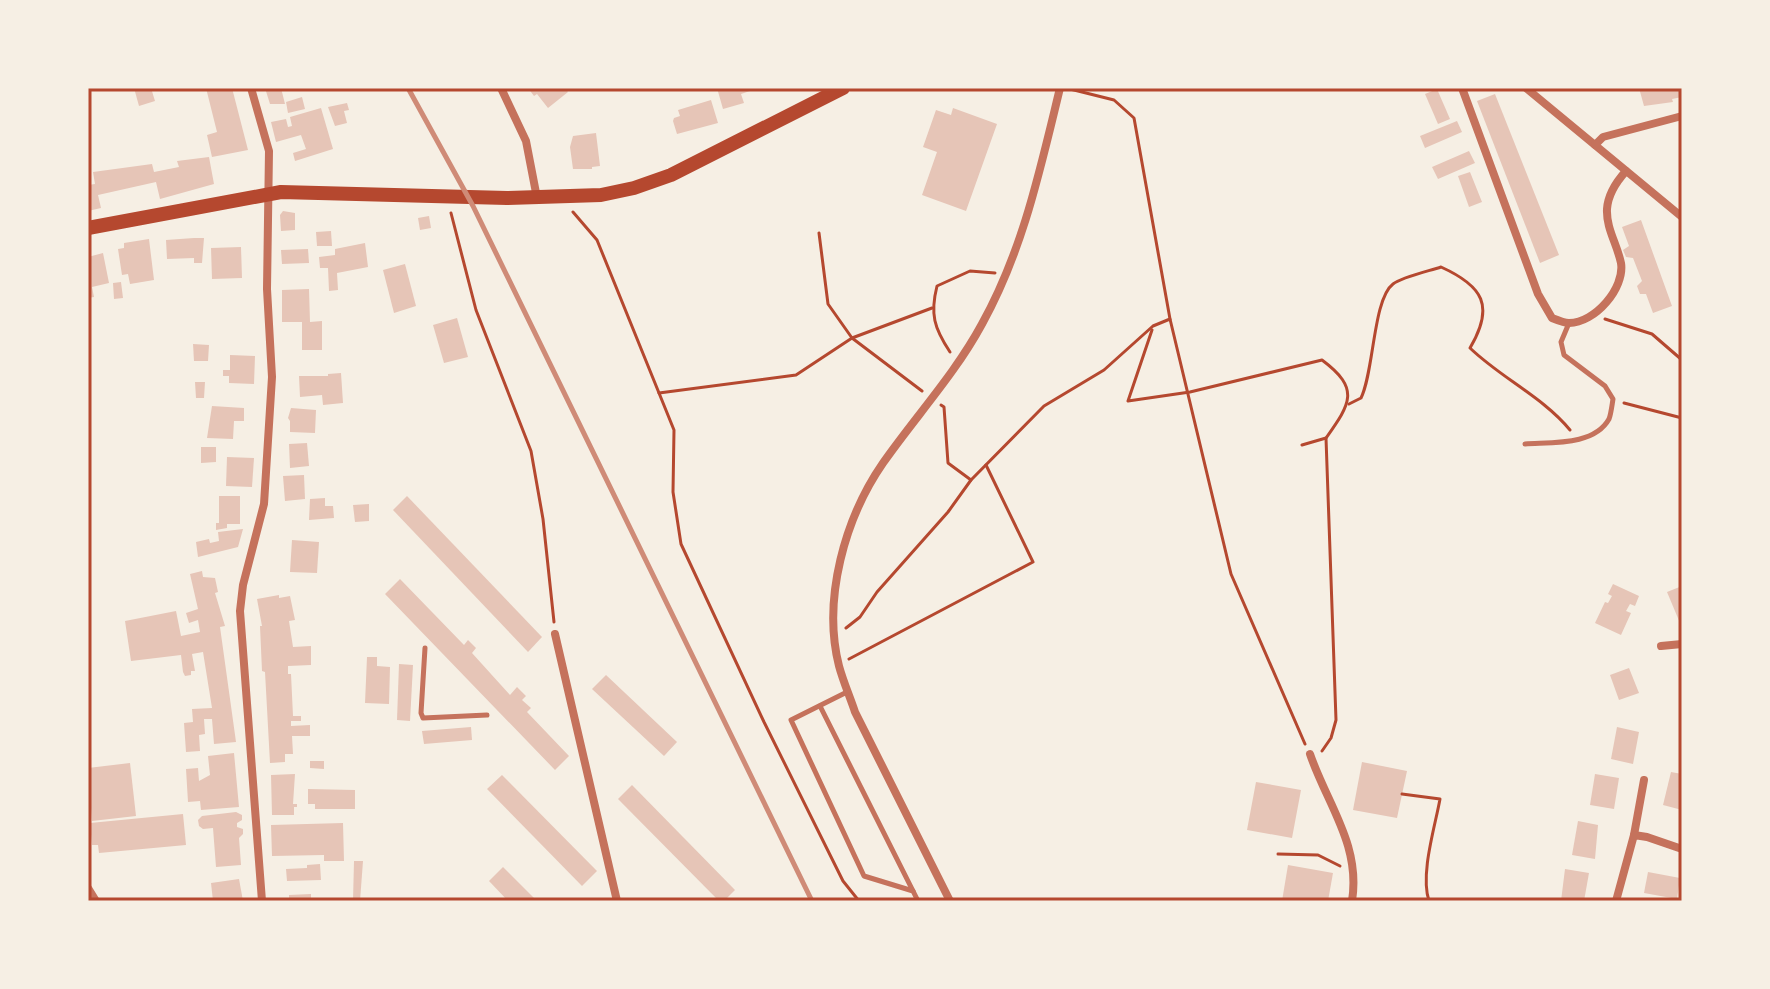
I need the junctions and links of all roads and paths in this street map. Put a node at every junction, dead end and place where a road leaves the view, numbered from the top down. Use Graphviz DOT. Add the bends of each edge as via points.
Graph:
graph roads {
  1 [pos="251,88"];
  2 [pos="501,88"];
  3 [pos="843,88"];
  4 [pos="1062,88"];
  5 [pos="1462,88"];
  6 [pos="1528,89"];
  7 [pos="1682,116"];
  8 [pos="1595,145"];
  9 [pos="1626,171"];
  10 [pos="267,193"];
  11 [pos="446,196"];
  12 [pos="573,196"];
  13 [pos="537,198"];
  14 [pos="1682,217"];
  15 [pos="88,228"];
  16 [pos="819,233"];
  17 [pos="1007,274"];
  18 [pos="932,308"];
  19 [pos="1594,316"];
  20 [pos="1170,319"];
  21 [pos="1569,323"];
  22 [pos="1153,326"];
  23 [pos="852,338"];
  24 [pos="1682,360"];
  25 [pos="958,364"];
  26 [pos="1190,392"];
  27 [pos="659,393"];
  28 [pos="924,393"];
  29 [pos="1613,399"];
  30 [pos="934,400"];
  31 [pos="1349,404"];
  32 [pos="1682,418"];
  33 [pos="1326,438"];
  34 [pos="1578,439"];
  35 [pos="1525,444"];
  36 [pos="1302,445"];
  37 [pos="986,465"];
  38 [pos="971,480"];
  39 [pos="555,634"];
  40 [pos="835,637"];
  41 [pos="1682,644"];
  42 [pos="1661,646"];
  43 [pos="425,648"];
  44 [pos="839,664"];
  45 [pos="848,692"];
  46 [pos="820,706"];
  47 [pos="487,715"];
  48 [pos="1310,754"];
  49 [pos="1644,780"];
  50 [pos="1402,794"];
  51 [pos="1634,835"];
  52 [pos="1682,849"];
  53 [pos="1278,854"];
  54 [pos="1354,874"];
  55 [pos="88,888"];
  56 [pos="913,891"];
  57 [pos="96,901"];
  58 [pos="262,901"];
  59 [pos="617,901"];
  60 [pos="859,901"];
  61 [pos="918,901"];
  62 [pos="950,901"];
  63 [pos="1352,901"];
  64 [pos="1429,901"];
  65 [pos="1616,901"];
  1 -- 10 [label="street" via="269,151"];
  2 -- 13 [label="street" via="526,141"];
  3 -- 12 [label="main road" via="671,175 634,188"];
  4 -- 17 [label="street" via="1040,178"];
  4 -- 20 [label="path" via="1114,100 1134,118"];
  5 -- 21 [label="street" via="1538,294 1552,318"];
  6 -- 8 [label="street"];
  7 -- 8 [label="street" via="1603,137"];
  8 -- 9 [label="street"];
  9 -- 14 [label="street"];
  9 -- 19 [label="street" via="1607,205 1622,266 1618,284"];
  10 -- 11 [label="main road"];
  10 -- 15 [label="main road"];
  10 -- 58 [label="street" via="269,446 264,504 240,611"];
  11 -- 13 [label="main road"];
  11 -- 39 [label="path" via="476,310 531,451"];
  12 -- 13 [label="main road"];
  12 -- 27 [label="path" via="573,212 597,240"];
  16 -- 23 [label="path" via="828,304"];
  17 -- 18 [label="path" via="970,271 937,286"];
  17 -- 25 [label="street"];
  18 -- 23 [label="path"];
  18 -- 25 [label="path" via="938,336"];
  19 -- 21 [label="street"];
  19 -- 24 [label="path" via="1652,334"];
  20 -- 22 [label="path"];
  20 -- 26 [label="path"];
  21 -- 29 [label="lane" via="1561,342 1564,355 1605,386"];
  22 -- 26 [label="path" via="1128,401"];
  22 -- 37 [label="path" via="1104,370 1044,406"];
  23 -- 27 [label="path" via="796,375"];
  23 -- 28 [label="path"];
  25 -- 40 [label="street" via="866,491 839,569"];
  26 -- 31 [label="path" via="1322,360 1339,373"];
  26 -- 48 [label="path" via="1231,574"];
  27 -- 60 [label="path" via="674,430 673,492 681,544 830,855"];
  29 -- 32 [label="path"];
  29 -- 34 [label="lane" via="1609,418 1595,433"];
  30 -- 38 [label="path" via="944,407 948,463"];
  31 -- 33 [label="path"];
  31 -- 34 [label="path" via="1361,398 1369,383 1382,301 1393,284 1441,267 1473,284 1483,300 1483,322 1470,348 1557,414"];
  33 -- 36 [label="path"];
  33 -- 48 [label="path" via="1336,720 1323,750"];
  34 -- 35 [label="lane"];
  37 -- 38 [label="path"];
  37 -- 44 [label="path" via="1033,562"];
  38 -- 40 [label="path" via="860,617"];
  39 -- 59 [label="street"];
  40 -- 44 [label="street"];
  41 -- 42 [label="street"];
  43 -- 47 [label="lane" via="423,718"];
  44 -- 45 [label="street"];
  45 -- 46 [label="lane"];
  45 -- 62 [label="street"];
  46 -- 56 [label="lane"];
  46 -- 56 [label="lane" via="791,720 864,876"];
  48 -- 54 [label="street" via="1345,830"];
  49 -- 51 [label="street"];
  50 -- 64 [label="path" via="1440,799 1429,858"];
  51 -- 52 [label="street"];
  51 -- 65 [label="street"];
  53 -- 54 [label="path" via="1318,855"];
  54 -- 63 [label="street"];
  55 -- 57 [label="street"];
  56 -- 61 [label="lane"];
}
